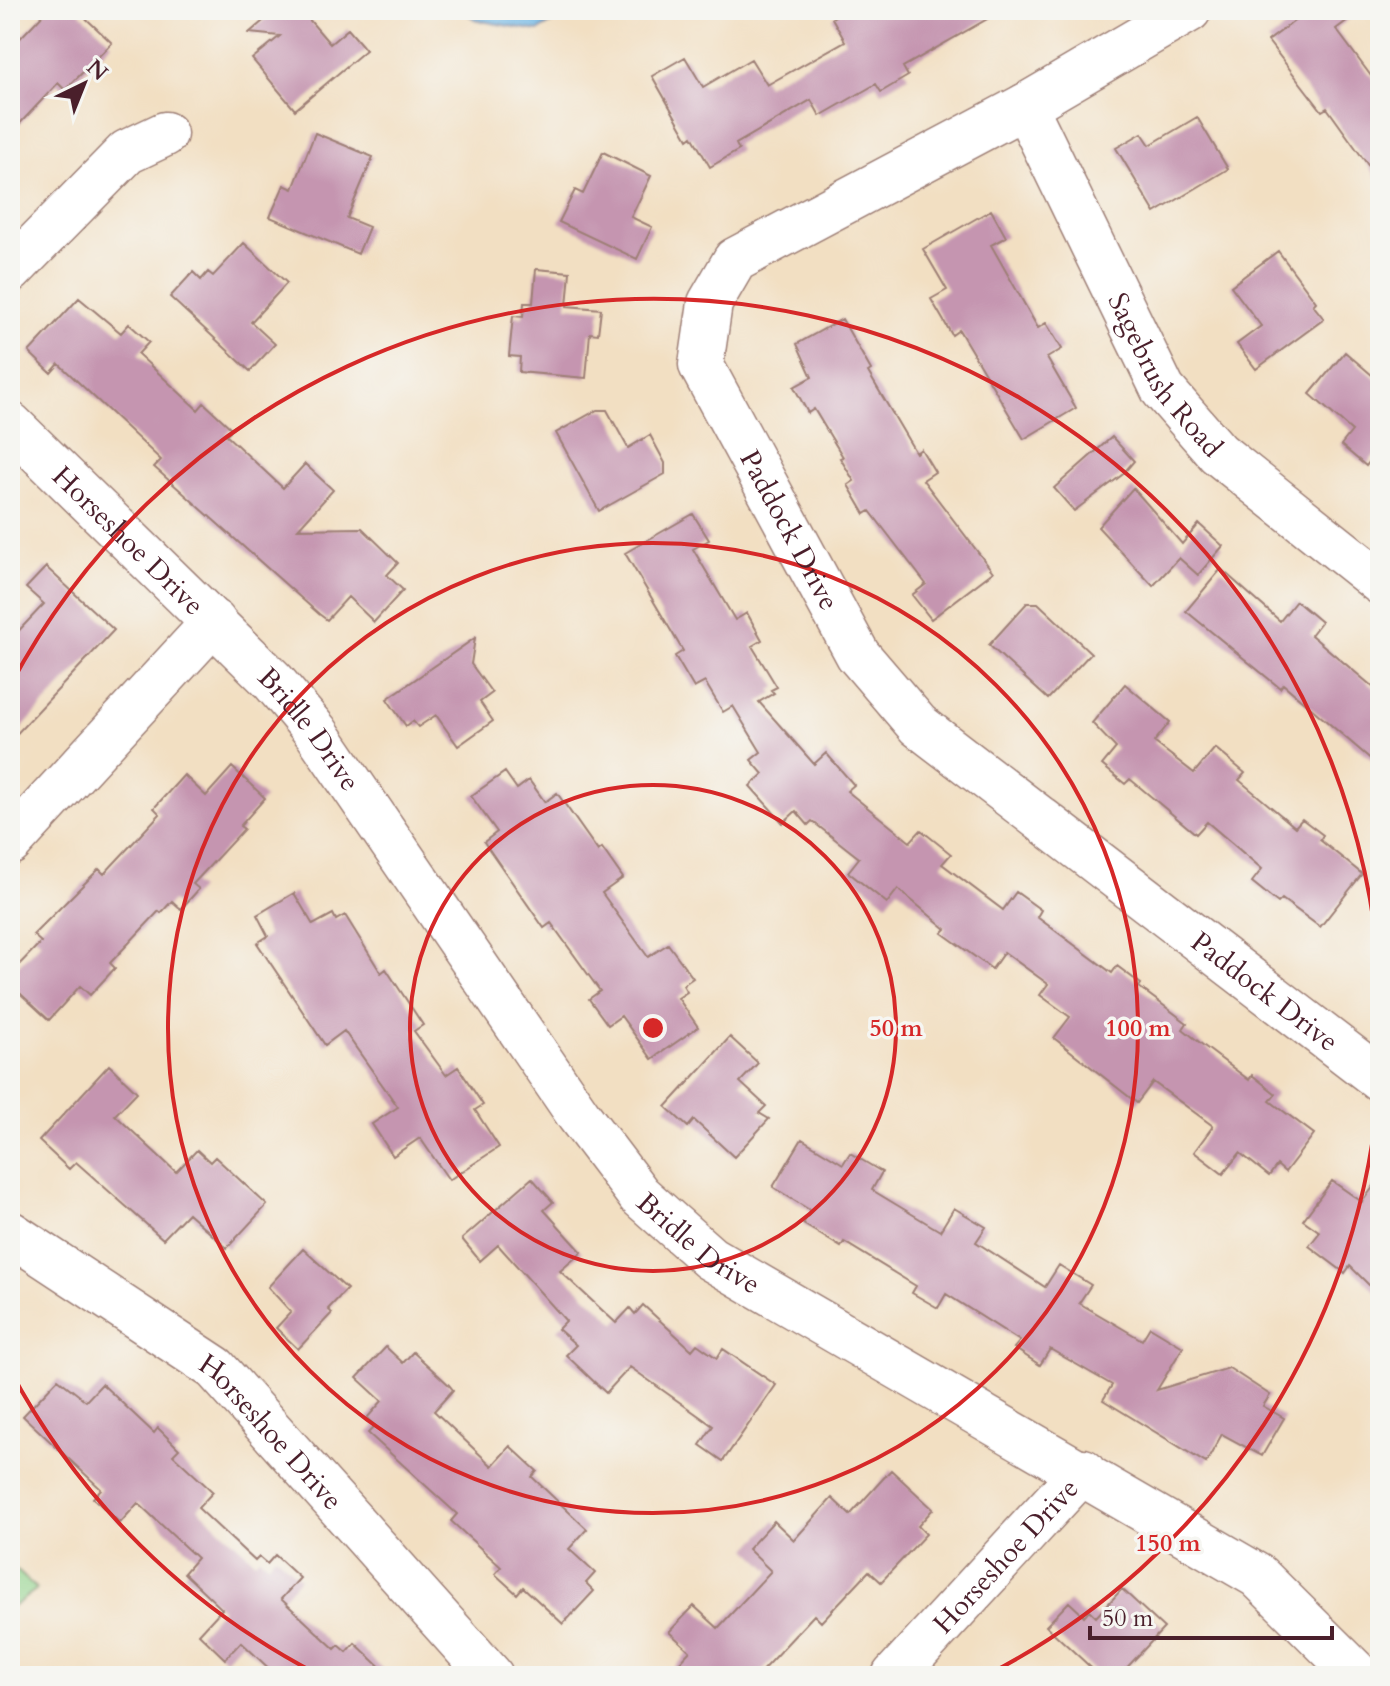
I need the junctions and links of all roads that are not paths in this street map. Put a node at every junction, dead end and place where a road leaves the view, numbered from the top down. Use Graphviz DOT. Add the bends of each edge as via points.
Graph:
graph roads {
  1 [pos="1189,10"];
  2 [pos="1025,106"];
  3 [pos="165,134"];
  4 [pos="10,271"];
  5 [pos="10,424"];
  6 [pos="1380,582"];
  7 [pos="214,622"];
  8 [pos="10,843"];
  9 [pos="1380,1079"];
  10 [pos="10,1233"];
  11 [pos="1083,1471"];
  12 [pos="491,1676"];
  13 [pos="894,1676"];
  14 [pos="1359,1676"];
  1 -- 2 [label="street, Paddock Drive"];
  2 -- 6 [label="street, Sagebrush Road" via="1163,390 1218,453"];
  2 -- 9 [label="street, Paddock Drive" via="735,260 710,303 701,365 858,655 918,725"];
  3 -- 4 [label="street" via="127,152"];
  5 -- 7 [label="street, Horseshoe Drive"];
  7 -- 8 [label="street"];
  7 -- 11 [label="street, Bridle Drive" via="316,732 579,1116 639,1195 710,1258"];
  10 -- 12 [label="street, Horseshoe Drive" via="215,1368"];
  11 -- 13 [label="street, Horseshoe Drive"];
  11 -- 14 [label="street, Bridle Drive" via="1258,1576"];
}
